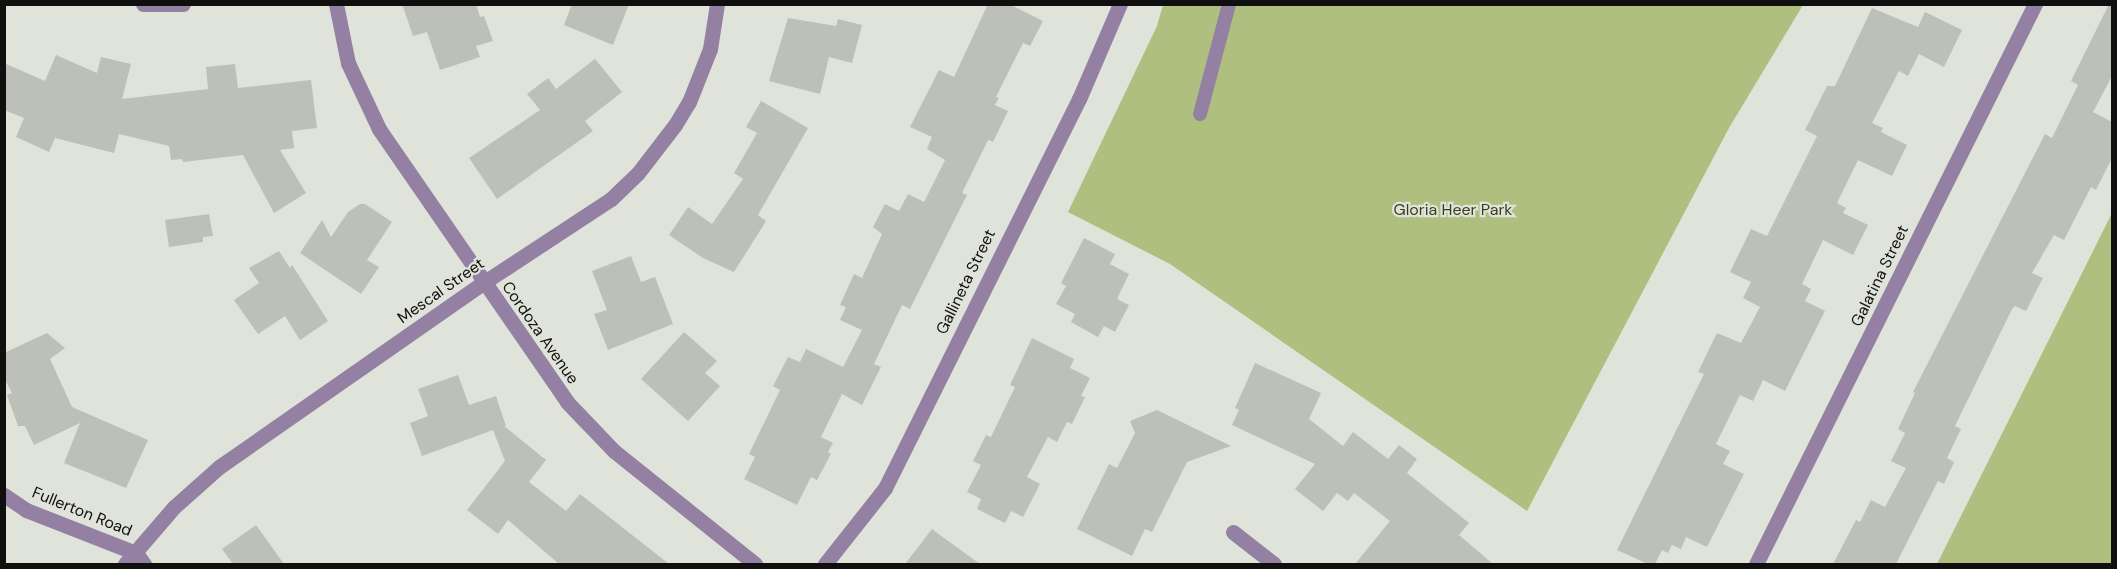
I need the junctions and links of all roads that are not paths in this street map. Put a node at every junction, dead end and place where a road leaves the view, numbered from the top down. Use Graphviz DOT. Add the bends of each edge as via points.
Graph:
graph roads {
  1 [pos="143,4"];
  2 [pos="183,4"];
  3 [pos="336,4"];
  4 [pos="717,4"];
  5 [pos="1120,4"];
  6 [pos="1229,4"];
  7 [pos="2035,4"];
  8 [pos="1200,114"];
  9 [pos="483,283"];
  10 [pos="4,495"];
  11 [pos="1233,532"];
  12 [pos="135,561"];
  13 [pos="755,564"];
  14 [pos="825,564"];
  15 [pos="1274,564"];
  16 [pos="1756,564"];
  1 -- 2 [label="street"];
  3 -- 9 [label="street, Cordoza Avenue" via="348,63 378,129"];
  4 -- 9 [label="street, Mescal Street" via="710,49 689,102 638,173 611,199"];
  5 -- 14 [label="street, Gallineta Street" via="1079,99 885,488"];
  6 -- 8 [label="lane"];
  7 -- 16 [label="street, Galatina Street"];
  9 -- 12 [label="street, Mescal Street" via="219,467 174,507"];
  9 -- 13 [label="street, Cordoza Avenue" via="567,402 614,451"];
  10 -- 12 [label="street, Fullerton Road" via="26,510"];
  11 -- 15 [label="street"];
}
